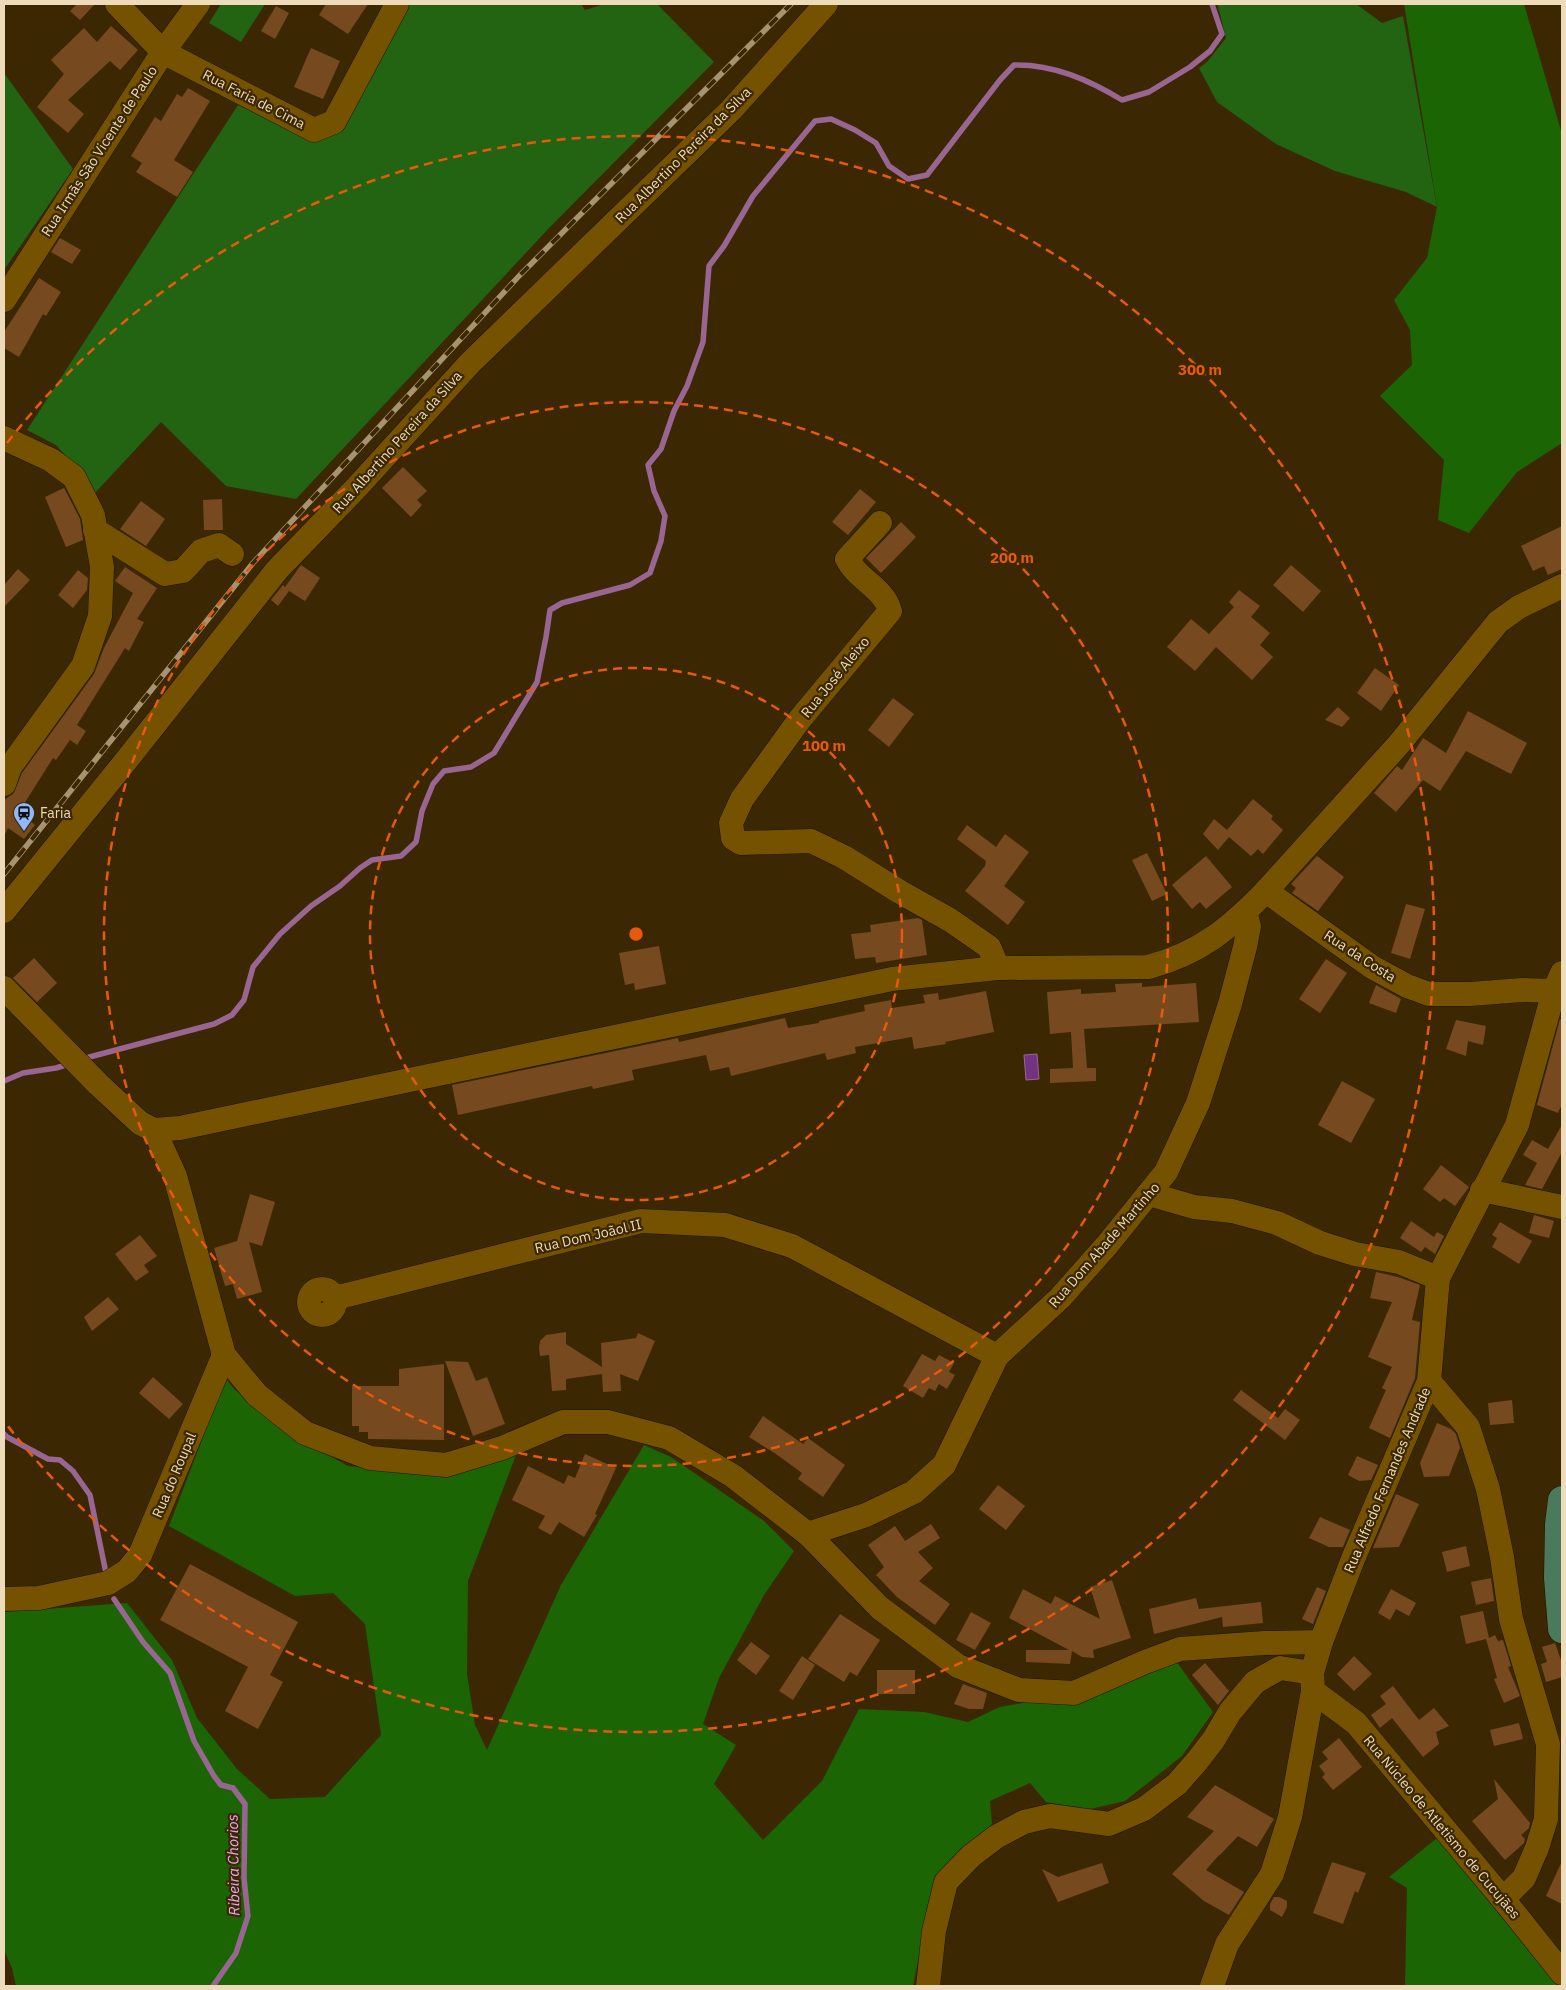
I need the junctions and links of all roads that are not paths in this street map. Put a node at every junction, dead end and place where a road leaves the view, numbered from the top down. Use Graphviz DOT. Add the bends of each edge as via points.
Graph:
graph roads {
  1 [pos="117,4"];
  2 [pos="198,4"];
  3 [pos="398,4"];
  4 [pos="826,4"];
  5 [pos="163,52"];
  6 [pos="4,300"];
  7 [pos="4,438"];
  8 [pos="880,523"];
  9 [pos="96,530"];
  10 [pos="232,554"];
  11 [pos="1562,586"];
  12 [pos="4,784"];
  13 [pos="1266,891"];
  14 [pos="4,911"];
  15 [pos="1245,912"];
  16 [pos="998,968"];
  17 [pos="1558,982"];
  18 [pos="4,988"];
  19 [pos="154,1130"];
  20 [pos="1482,1190"];
  21 [pos="1149,1194"];
  22 [pos="1562,1207"];
  23 [pos="1438,1278"];
  24 [pos="334,1298"];
  25 [pos="224,1354"];
  26 [pos="997,1356"];
  27 [pos="1429,1382"];
  28 [pos="1562,1500"];
  29 [pos="808,1534"];
  30 [pos="4,1599"];
  31 [pos="1562,1629"];
  32 [pos="1321,1642"];
  33 [pos="1312,1682"];
  34 [pos="1503,1899"];
  35 [pos="1562,1973"];
  36 [pos="928,1986"];
  37 [pos="1212,1986"];
  1 -- 5 [label="street, Rua Faria de Cima"];
  2 -- 5 [label="street, Rua Irmãs São Vicente de Paulo"];
  3 -- 5 [label="street, Rua Faria de Cima" via="334,122 314,130"];
  4 -- 14 [label="street, Rua Albertino Pereira da Silva" via="731,110 470,363 277,570"];
  5 -- 6 [label="street, Rua Irmãs São Vicente de Paulo"];
  7 -- 9 [label="street" via="51,460 74,477 93,515"];
  8 -- 16 [label="street, Rua José Aleixo" via="847,559 852,568 887,600 890,611 800,719 742,799 731,823 733,838 741,843 810,841 844,857 989,947"];
  9 -- 10 [label="street" via="165,574 183,570 201,551 219,544"];
  9 -- 12 [label="street" via="102,567 100,616 83,666 10,767"];
  11 -- 13 [label="street" via="1519,607 1498,622 1399,744"];
  13 -- 15 [label="street"];
  13 -- 17 [label="street, Rua da Costa" via="1372,967 1429,994 1522,990"];
  15 -- 16 [label="street" via="1208,943 1172,961 1148,967"];
  15 -- 21 [label="street, Rua Dom Abade Martinho" via="1249,926 1245,947 1198,1103 1166,1172"];
  16 -- 19 [label="street" via="892,979 199,1124"];
  17 -- 20 [label="street, Rua Alfredo Fernandes Andrade" via="1516,1125"];
  18 -- 19 [label="street" via="98,1084 140,1123"];
  19 -- 25 [label="street" via="175,1176"];
  20 -- 22 [label="street"];
  20 -- 23 [label="street, Rua Alfredo Fernandes Andrade"];
  21 -- 23 [label="street" via="1194,1207 1232,1211 1277,1223 1320,1243 1355,1254 1399,1262"];
  21 -- 26 [label="street, Rua Dom Abade Martinho" via="1060,1298"];
  23 -- 27 [label="street, Rua Alfredo Fernandes Andrade"];
  24 -- 26 [label="street, Rua Dom Joãol II" via="641,1221 725,1225 792,1246"];
  25 -- 29 [label="street" via="257,1395 305,1433 370,1458 446,1465 502,1448 563,1422 608,1422 670,1438 733,1476"];
  25 -- 30 [label="street, Rua do Roupal" via="140,1555 127,1571 108,1583 39,1598"];
  26 -- 29 [label="street, Rua Dom Abade Martinho" via="944,1466 914,1492 866,1515"];
  27 -- 32 [label="street, Rua Alfredo Fernandes Andrade"];
  27 -- 34 [label="street" via="1468,1426 1488,1489 1511,1619 1548,1744 1546,1819 1524,1878"];
  28 -- 31 [label="main road" via="1558,1578"];
  29 -- 32 [label="street" via="880,1608 958,1666 1019,1690 1074,1693 1180,1649"];
  32 -- 33 [label="street, Rua Alfredo Fernandes Andrade"];
  33 -- 34 [label="street, Rua Núcleo de Atletismo de Cucujães" via="1356,1723"];
  33 -- 36 [label="street" via="1280,1668 1255,1682 1198,1760 1177,1784 1144,1809 1109,1824 1050,1816 1024,1822 996,1836 946,1882 934,1931"];
  33 -- 37 [label="street, Rua Alfredo Fernandes Andrade" via="1290,1817 1272,1874 1227,1944"];
  34 -- 35 [label="street, Rua Núcleo de Atletismo de Cucujães"];
}
